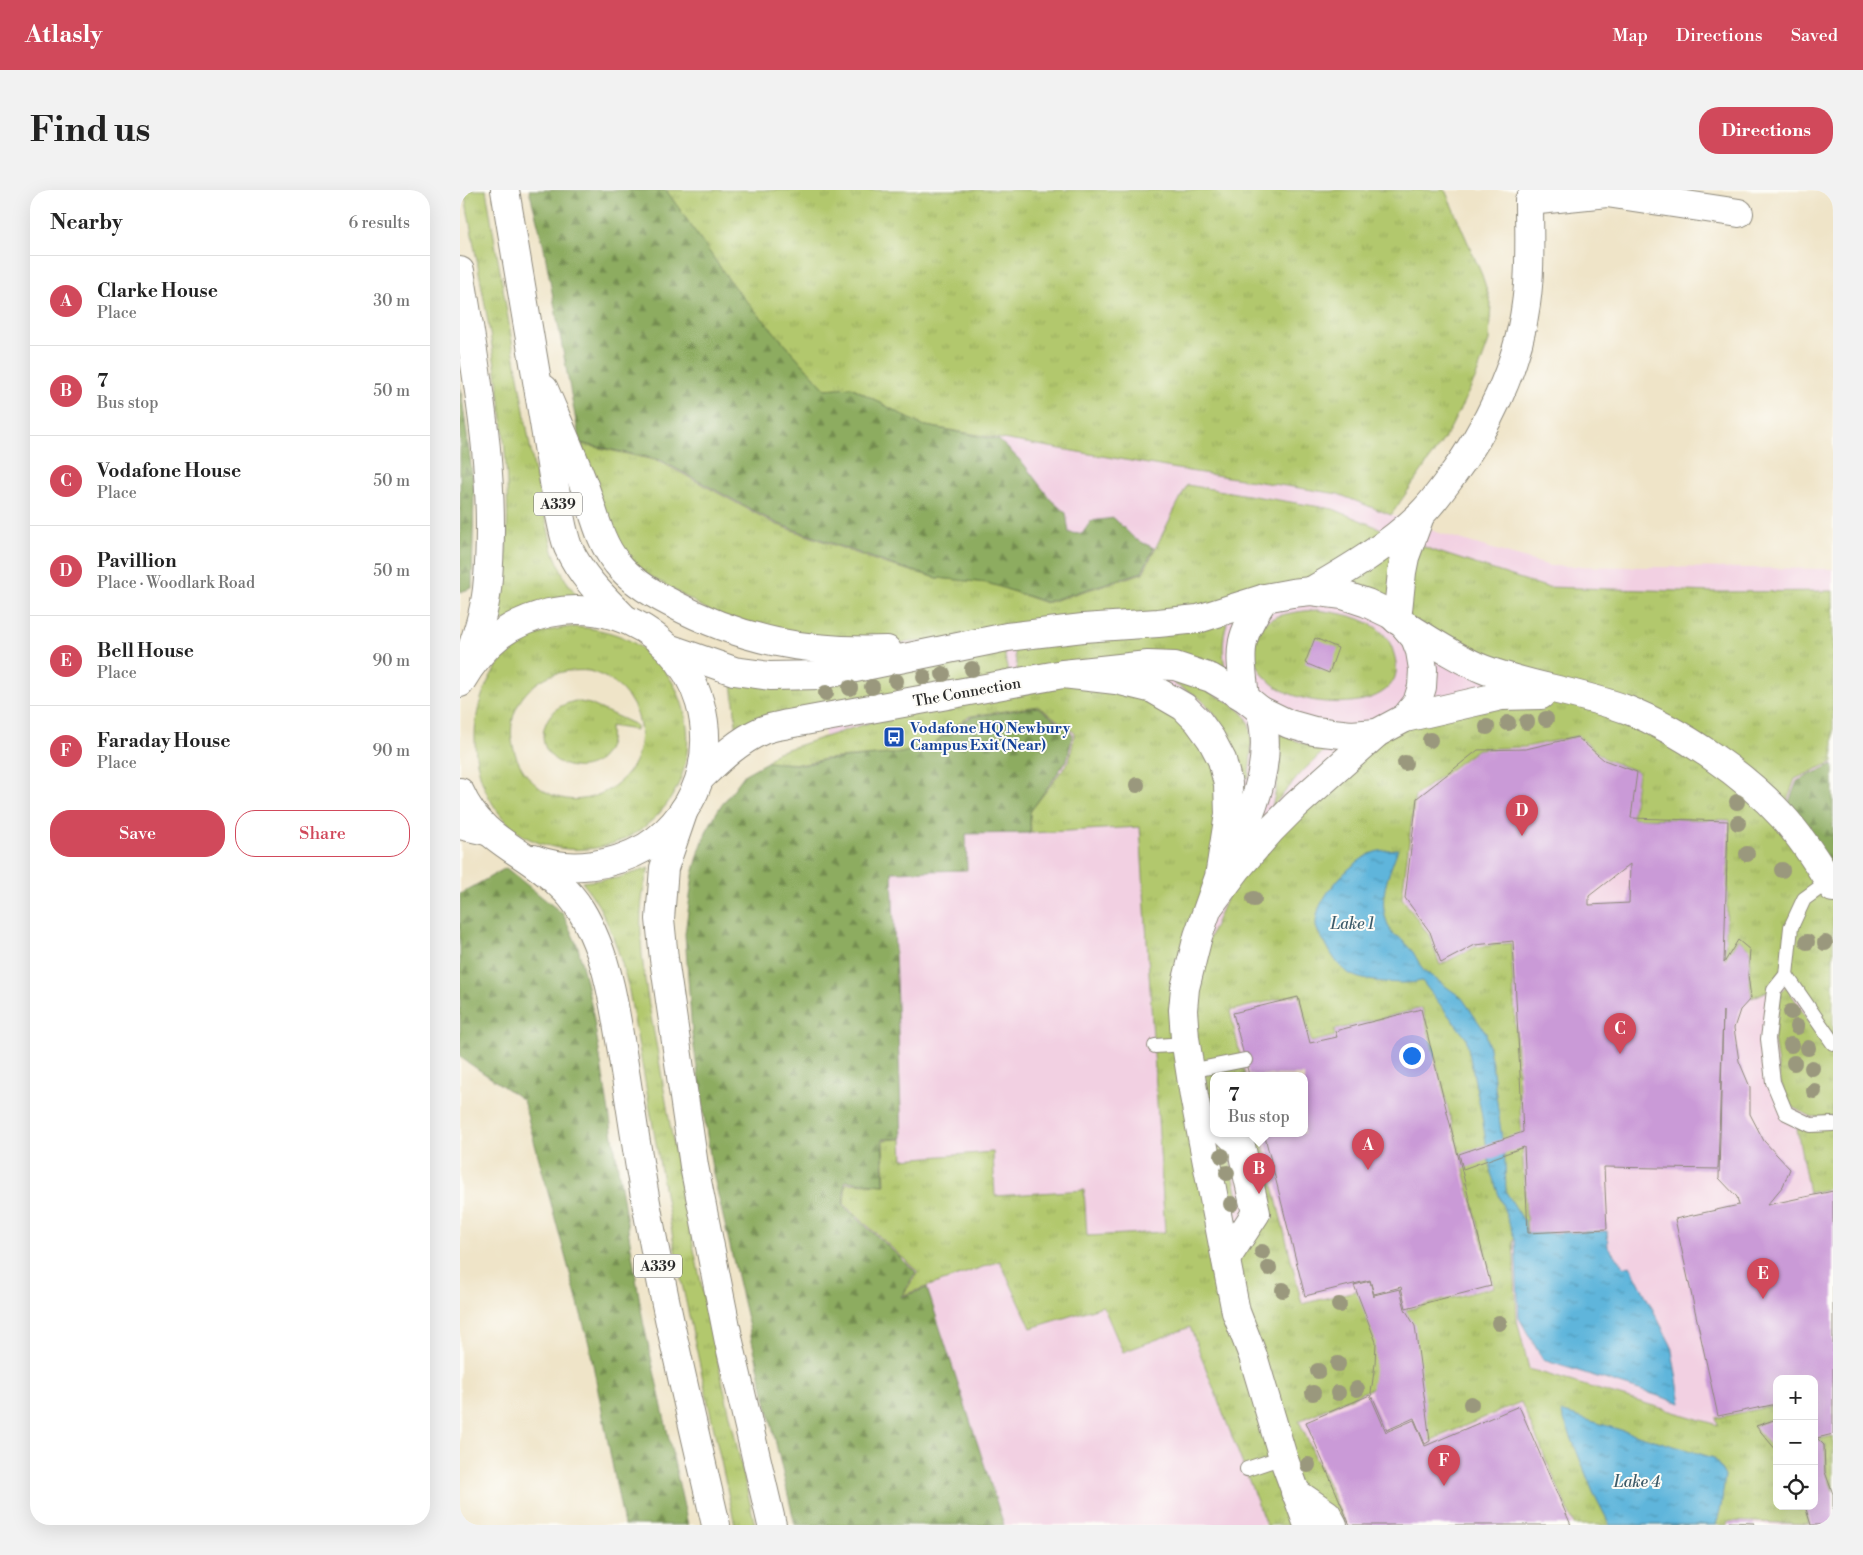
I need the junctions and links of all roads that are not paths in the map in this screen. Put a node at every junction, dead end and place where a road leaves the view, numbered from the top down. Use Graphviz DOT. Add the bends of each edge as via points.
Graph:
graph roads {
  1 [pos="505,190"];
  2 [pos="1522,195"];
  3 [pos="1739,213"];
  4 [pos="460,272"];
  5 [pos="535,368"];
  6 [pos="1421,515"];
  7 [pos="1311,591"];
  8 [pos="1265,598"];
  9 [pos="625,619"];
  10 [pos="1400,622"];
  11 [pos="961,646"];
  12 [pos="668,648"];
  13 [pos="1063,674"];
  14 [pos="460,683"];
  15 [pos="1583,697"];
  16 [pos="1252,704"];
  17 [pos="1405,718"];
  18 [pos="1377,733"];
  19 [pos="700,778"];
  20 [pos="460,792"];
  21 [pos="684,810"];
  22 [pos="460,825"];
  23 [pos="487,831"];
  24 [pos="520,854"];
  25 [pos="1219,877"];
  26 [pos="1831,885"];
  27 [pos="1210,905"];
  28 [pos="1786,975"];
  29 [pos="1833,1043"];
  30 [pos="1186,1044"];
  31 [pos="1155,1046"];
  32 [pos="1245,1060"];
  33 [pos="1218,1072"];
  34 [pos="1210,1076"];
  35 [pos="1192,1084"];
  36 [pos="1210,1112"];
  37 [pos="1833,1124"];
  38 [pos="1232,1137"];
  39 [pos="1226,1259"];
  40 [pos="1283,1457"];
  41 [pos="1247,1469"];
  42 [pos="1295,1492"];
  43 [pos="716,1525"];
  44 [pos="772,1525"];
  45 [pos="1308,1525"];
  46 [pos="1333,1525"];
  1 -- 5 [label="main road, A339"];
  2 -- 3 [label="main road" via="1607,193"];
  2 -- 6 [label="main road" via="1529,269 1519,338 1507,375 1477,439"];
  4 -- 14 [label="main road" via="478,381 489,487 489,543 480,624"];
  5 -- 9 [label="main road, A339" via="567,545 580,570"];
  5 -- 11 [label="main road" via="584,484 598,530 616,563 634,581 721,626 801,648 885,650"];
  6 -- 7 [label="main road" via="1351,568"];
  6 -- 10 [label="main road" via="1402,572"];
  7 -- 8 [label="main road"];
  7 -- 10 [label="main road" via="1359,600"];
  8 -- 11 [label="main road" via="1198,619 1036,633"];
  8 -- 16 [label="main road" via="1250,620 1241,652"];
  9 -- 12 [label="main road" via="648,631"];
  9 -- 14 [label="main road" via="583,610 540,615 501,634 471,664"];
  10 -- 15 [label="main road" via="1448,652 1482,668"];
  10 -- 17 [label="main road" via="1415,638 1423,669 1417,703"];
  11 -- 12 [label="main road" via="821,675 770,676 734,671"];
  12 -- 19 [label="main road" via="683,666 702,708 706,732"];
  13 -- 16 [label="main road, The Connection" via="1175,666 1211,678"];
  13 -- 19 [label="main road, The Connection" via="763,730 742,741"];
  13 -- 25 [label="main road" via="1116,680 1153,689 1184,707 1198,721 1222,760 1228,784 1229,814"];
  15 -- 17 [label="main road" via="1501,696"];
  15 -- 26 [label="main road" via="1627,710 1658,724 1727,767 1783,816"];
  16 -- 18 [label="main road" via="1289,724 1314,731 1351,735"];
  16 -- 25 [label="main road" via="1265,726 1264,753 1255,802"];
  17 -- 18 [label="main road"];
  18 -- 27 [label="main road" via="1271,830 1236,869"];
  19 -- 21 [label="main road"];
  20 -- 23 [label="main road"];
  21 -- 24 [label="main road" via="652,843 610,863 564,867"];
  21 -- 44 [label="main road" via="664,868 660,919 664,959 694,1166"];
  22 -- 23 [label="main road"];
  23 -- 24 [label="main road"];
  24 -- 43 [label="main road, A339" via="558,882 578,904 605,965 667,1316"];
  25 -- 27 [label="main road"];
  26 -- 28 [label="lane" via="1804,899 1791,927"];
  27 -- 30 [label="main road" via="1198,936 1185,988"];
  28 -- 29 [label="lane"];
  28 -- 37 [label="lane" via="1774,990 1768,1039 1773,1082 1786,1113 1810,1126"];
  30 -- 31 [label="lane"];
  30 -- 35 [label="main road"];
  32 -- 33 [label="lane"];
  34 -- 35 [label="lane"];
  35 -- 36 [label="main road"];
  35 -- 39 [label="main road"];
  38 -- 39 [label="main road" via="1241,1146 1256,1212"];
  39 -- 40 [label="main road" via="1236,1312 1253,1356"];
  40 -- 41 [label="lane"];
  40 -- 42 [label="main road"];
  42 -- 45 [label="main road"];
  42 -- 46 [label="main road" via="1327,1514"];
}
